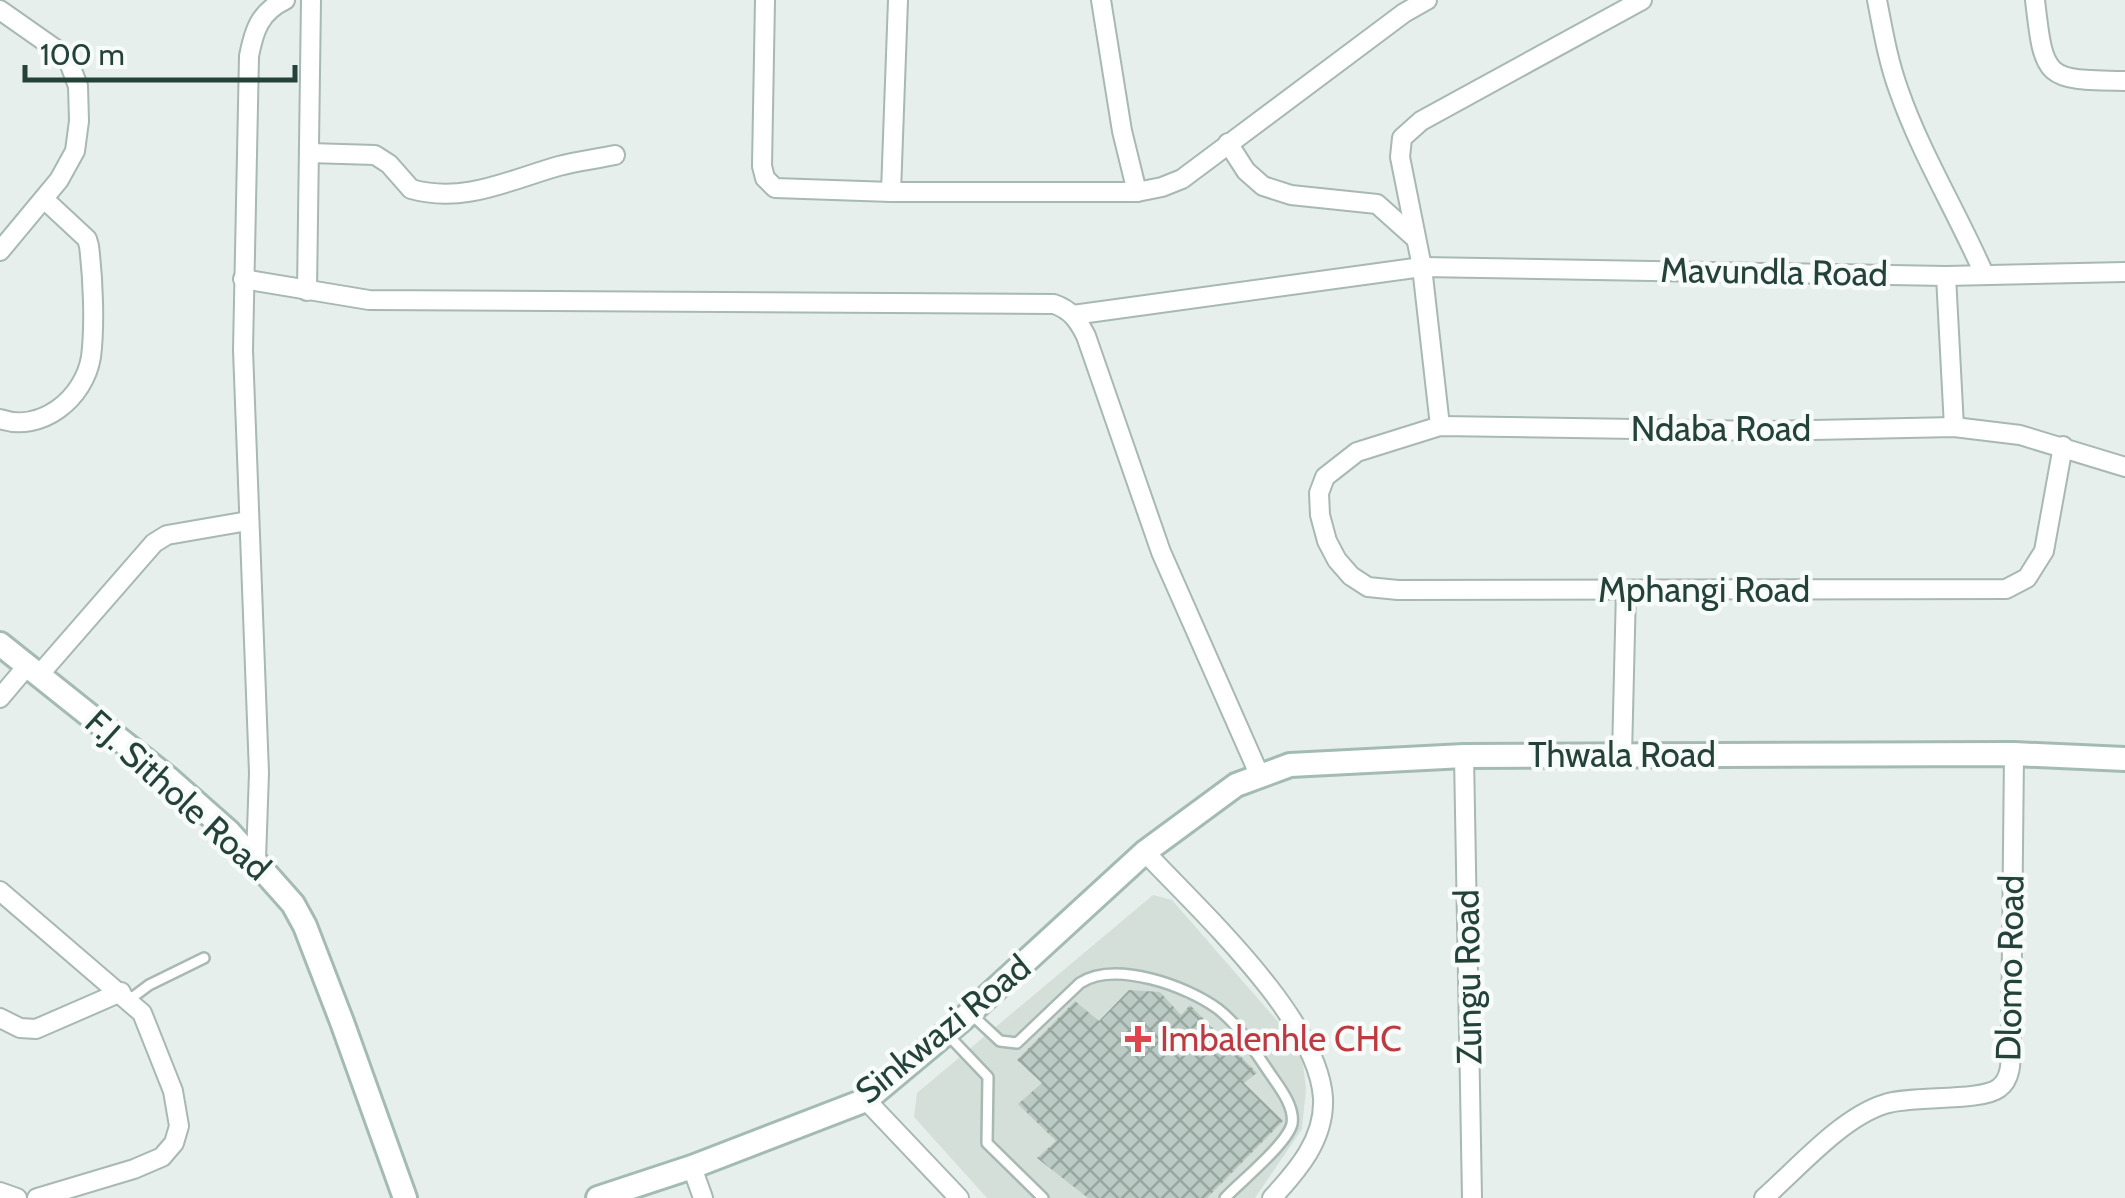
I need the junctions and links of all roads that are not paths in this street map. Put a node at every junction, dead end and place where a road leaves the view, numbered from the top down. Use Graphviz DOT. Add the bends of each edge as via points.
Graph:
graph roads {
  1 [pos="285,0"];
  2 [pos="311,0"];
  3 [pos="765,0"];
  4 [pos="898,0"];
  5 [pos="1101,0"];
  6 [pos="1427,0"];
  7 [pos="1642,0"];
  8 [pos="1877,0"];
  9 [pos="2035,0"];
  10 [pos="1401,6"];
  11 [pos="0,10"];
  12 [pos="2125,80"];
  13 [pos="1228,143"];
  14 [pos="309,153"];
  15 [pos="615,156"];
  16 [pos="891,192"];
  17 [pos="1137,192"];
  18 [pos="44,199"];
  19 [pos="1415,238"];
  20 [pos="0,251"];
  21 [pos="1422,267"];
  22 [pos="2125,272"];
  23 [pos="1984,274"];
  24 [pos="1946,276"];
  25 [pos="243,279"];
  26 [pos="306,291"];
  27 [pos="1073,314"];
  28 [pos="0,419"];
  29 [pos="1440,426"];
  30 [pos="1954,426"];
  31 [pos="2063,446"];
  32 [pos="2125,467"];
  33 [pos="1325,477"];
  34 [pos="248,521"];
  35 [pos="1626,590"];
  36 [pos="0,644"];
  37 [pos="33,671"];
  38 [pos="0,698"];
  39 [pos="2014,754"];
  40 [pos="1464,756"];
  41 [pos="1622,756"];
  42 [pos="2125,759"];
  43 [pos="1259,774"];
  44 [pos="1145,852"];
  45 [pos="256,859"];
  46 [pos="0,890"];
  47 [pos="204,958"];
  48 [pos="125,996"];
  49 [pos="970,1013"];
  50 [pos="0,1018"];
  51 [pos="946,1033"];
  52 [pos="866,1100"];
  53 [pos="692,1167"];
  54 [pos="0,1192"];
  55 [pos="406,1196"];
  56 [pos="17,1198"];
  57 [pos="37,1198"];
  58 [pos="598,1198"];
  59 [pos="703,1198"];
  60 [pos="959,1198"];
  61 [pos="1043,1198"];
  62 [pos="1225,1198"];
  63 [pos="1272,1198"];
  64 [pos="1472,1198"];
  65 [pos="1764,1198"];
  1 -- 25 [label="street" via="261,18 249,56"];
  2 -- 14 [label="street"];
  3 -- 16 [label="street" via="765,178 775,188"];
  4 -- 16 [label="street"];
  5 -- 17 [label="street"];
  6 -- 10 [label="street"];
  7 -- 19 [label="street" via="1408,130 1400,157"];
  8 -- 23 [label="street" via="1899,92"];
  9 -- 12 [label="street" via="2040,45 2054,72 2064,79"];
  10 -- 13 [label="street"];
  11 -- 18 [label="street" via="67,57 78,86 76,152"];
  13 -- 17 [label="street" via="1182,179"];
  13 -- 19 [label="street" via="1264,186 1378,204"];
  14 -- 15 [label="street" via="376,155 411,189 452,195"];
  14 -- 26 [label="street"];
  16 -- 17 [label="street"];
  18 -- 20 [label="street"];
  18 -- 28 [label="street" via="90,246 91,356 79,387 50,416 17,424"];
  19 -- 21 [label="street"];
  21 -- 24 [label="street, Mavundla Road"];
  21 -- 27 [label="street, Mavundla Road"];
  21 -- 29 [label="street"];
  22 -- 23 [label="street, Mavundla Road"];
  23 -- 24 [label="street, Mavundla Road"];
  24 -- 30 [label="street"];
  25 -- 26 [label="street"];
  25 -- 34 [label="street"];
  26 -- 27 [label="street" via="368,300 1054,304"];
  27 -- 43 [label="street" via="1160,552"];
  29 -- 30 [label="street, Ndaba Road"];
  29 -- 33 [label="street, Ndaba Road" via="1356,452"];
  30 -- 31 [label="street, Ndaba Road"];
  31 -- 32 [label="street, Ndaba Road"];
  31 -- 35 [label="street, Mphangi Road" via="2044,550 2028,578 2006,589"];
  33 -- 35 [label="street, Mphangi Road" via="1319,493 1327,541 1351,576 1368,587"];
  34 -- 37 [label="street" via="167,534 154,543"];
  34 -- 45 [label="street" via="260,773"];
  35 -- 41 [label="street"];
  36 -- 37 [label="street, F.J. Sithole Road"];
  37 -- 38 [label="street"];
  37 -- 45 [label="street, F.J. Sithole Road" via="168,778"];
  39 -- 41 [label="street, Thwala Road"];
  39 -- 42 [label="street, Thwala Road"];
  39 -- 65 [label="street, Dlomo Road" via="2005,1082 1989,1094 1874,1108"];
  40 -- 41 [label="street, Thwala Road"];
  40 -- 43 [label="street, Thwala Road" via="1328,760"];
  40 -- 64 [label="street, Zungu Road"];
  43 -- 44 [label="street, Thwala Road"];
  44 -- 49 [label="street, Sinkwazi Road"];
  44 -- 63 [label="street" via="1305,1040 1323,1097 1320,1122 1300,1167"];
  45 -- 55 [label="street, F.J. Sithole Road" via="305,926"];
  46 -- 48 [label="street"];
  47 -- 48 [label="lane"];
  48 -- 50 [label="street" via="36,1029"];
  48 -- 57 [label="street" via="142,1014 172,1090 179,1126 174,1143 162,1157 134,1169"];
  49 -- 51 [label="street, Sinkwazi Road"];
  49 -- 62 [label="lane" via="1000,1041 1016,1043 1080,982 1116,972 1180,989 1215,1007 1270,1074 1292,1117 1288,1132"];
  51 -- 52 [label="street, Sinkwazi Road"];
  51 -- 61 [label="lane" via="988,1077 987,1143"];
  52 -- 53 [label="street, Sinkwazi Road"];
  52 -- 60 [label="street"];
  53 -- 58 [label="street, Sinkwazi Road"];
  53 -- 59 [label="street"];
  54 -- 56 [label="street"];
}
